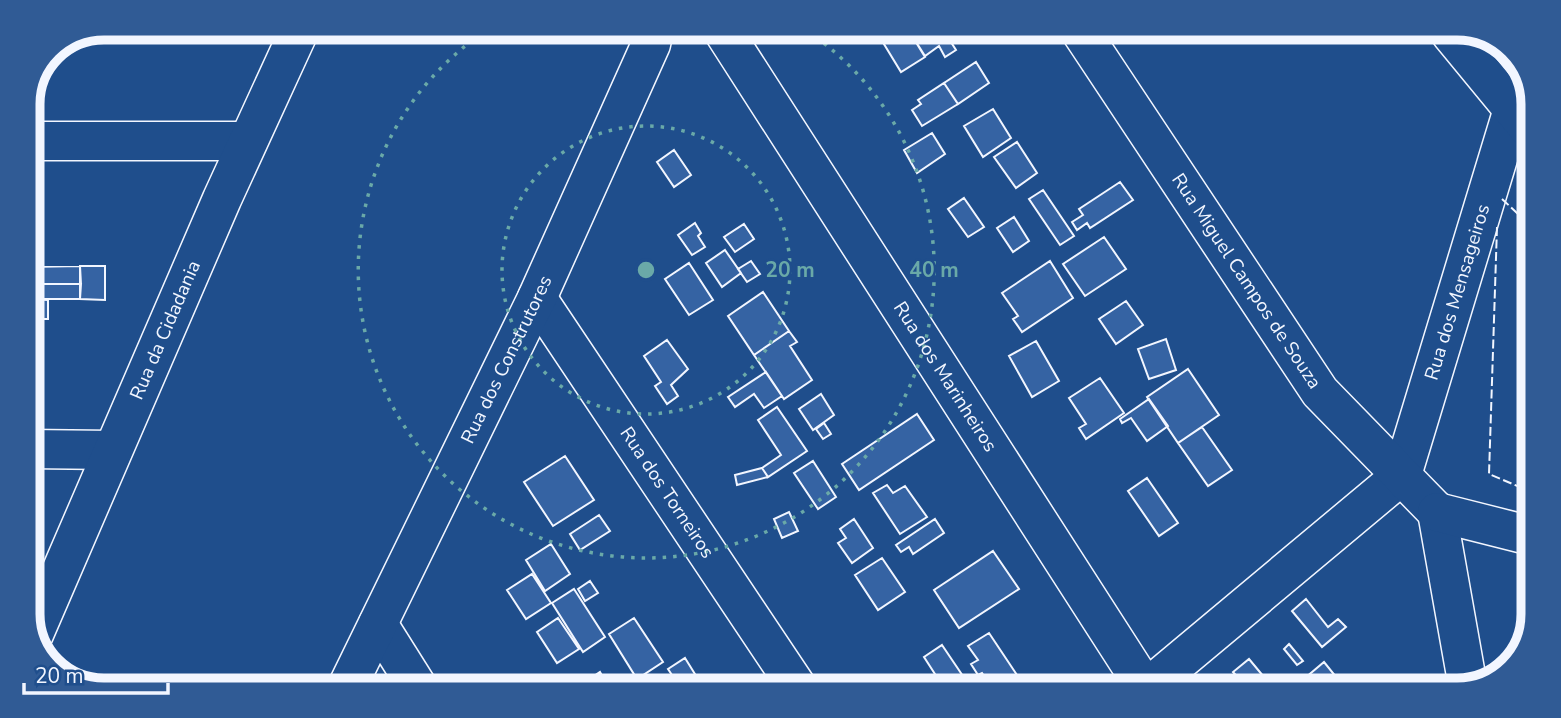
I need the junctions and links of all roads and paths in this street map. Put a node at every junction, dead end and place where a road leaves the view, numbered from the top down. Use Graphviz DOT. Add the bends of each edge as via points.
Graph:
graph roads {
  1 [pos="295,40"];
  2 [pos="652,40"];
  3 [pos="729,40"];
  4 [pos="1086,40"];
  5 [pos="1456,40"];
  6 [pos="1521,119"];
  7 [pos="1521,127"];
  8 [pos="40,141"];
  9 [pos="248,141"];
  10 [pos="537,298"];
  11 [pos="40,449"];
  12 [pos="113,450"];
  13 [pos="1402,475"];
  14 [pos="1437,512"];
  15 [pos="1521,534"];
  16 [pos="40,620"];
  17 [pos="378,624"];
  18 [pos="1466,677"];
  19 [pos="351,678"];
  20 [pos="413,678"];
  21 [pos="791,678"];
  22 [pos="1139,678"];
  23 [pos="1159,678"];
  1 -- 9 [label="street, Rua da Cidadania"];
  2 -- 10 [label="street, Rua dos Construtores"];
  3 -- 22 [label="street, Rua dos Marinheiros"];
  4 -- 13 [label="street, Rua Miguel Campos de Souza" via="1320,392"];
  5 -- 6 [label="street"];
  7 -- 13 [label="street, Rua dos Mensageiros"];
  8 -- 9 [label="street"];
  9 -- 12 [label="street, Rua da Cidadania"];
  10 -- 17 [label="street, Rua dos Construtores"];
  10 -- 21 [label="street, Rua dos Torneiros"];
  11 -- 12 [label="street"];
  12 -- 16 [label="street, Rua da Cidadania"];
  13 -- 14 [label="street, Rua Miguel Campos de Souza"];
  13 -- 23 [label="street"];
  14 -- 15 [label="street"];
  14 -- 18 [label="street"];
  17 -- 19 [label="street, Rua dos Construtores"];
  17 -- 20 [label="street"];
}
